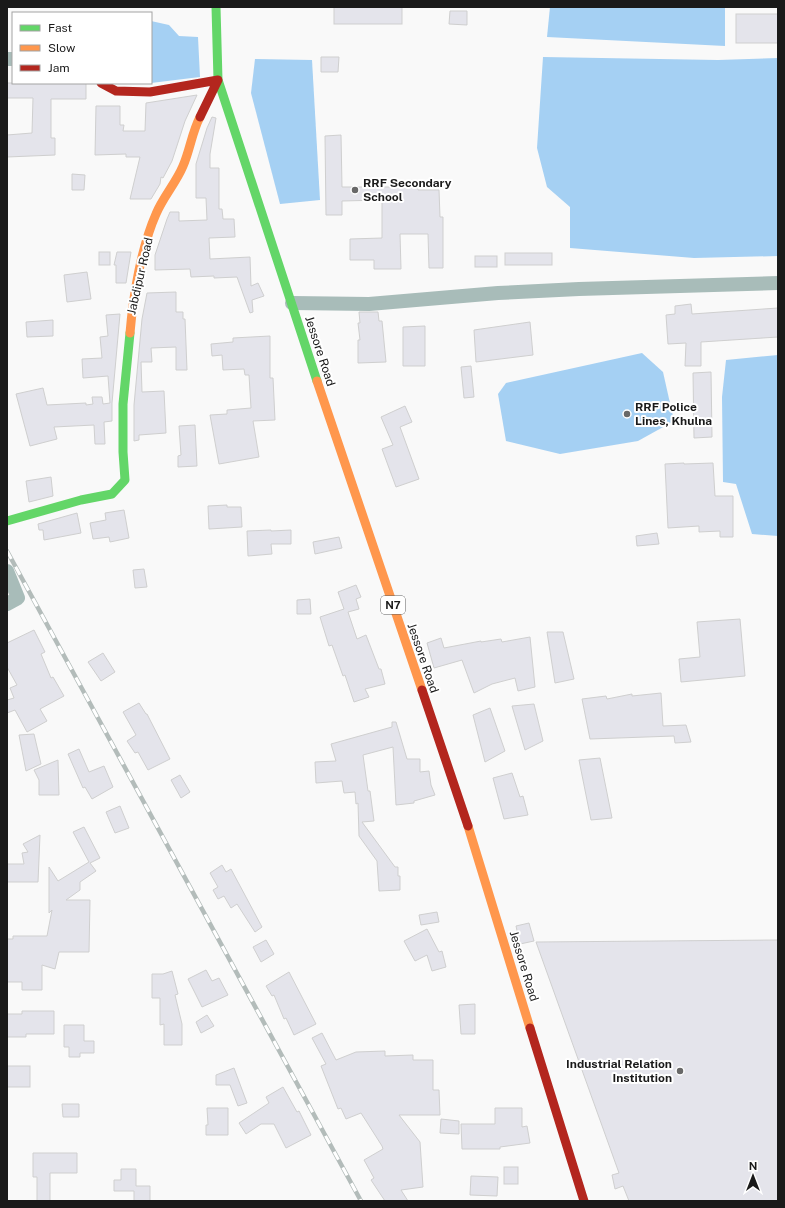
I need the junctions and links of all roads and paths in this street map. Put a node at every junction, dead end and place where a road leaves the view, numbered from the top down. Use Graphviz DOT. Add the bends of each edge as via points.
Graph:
graph roads {
  1 [pos="216,7"];
  2 [pos="218,80"];
  3 [pos="102,84"];
  4 [pos="778,283"];
  5 [pos="292,303"];
  6 [pos="7,521"];
  7 [pos="7,571"];
  8 [pos="7,604"];
  9 [pos="584,1201"];
  1 -- 2 [label="main road, Jessore Road / N7"];
  2 -- 3 [label="main road" via="150,92 116,91"];
  2 -- 5 [label="main road, Jessore Road / N7"];
  2 -- 6 [label="main road, Jabdipur Road" via="196,124 183,166 156,214 142,257 131,317 123,404 124,480 112,494"];
  4 -- 5 [label="street" via="579,288 369,304"];
  5 -- 9 [label="main road, Jessore Road / N7" via="464,814"];
  7 -- 8 [label="street" via="18,598"];
}
